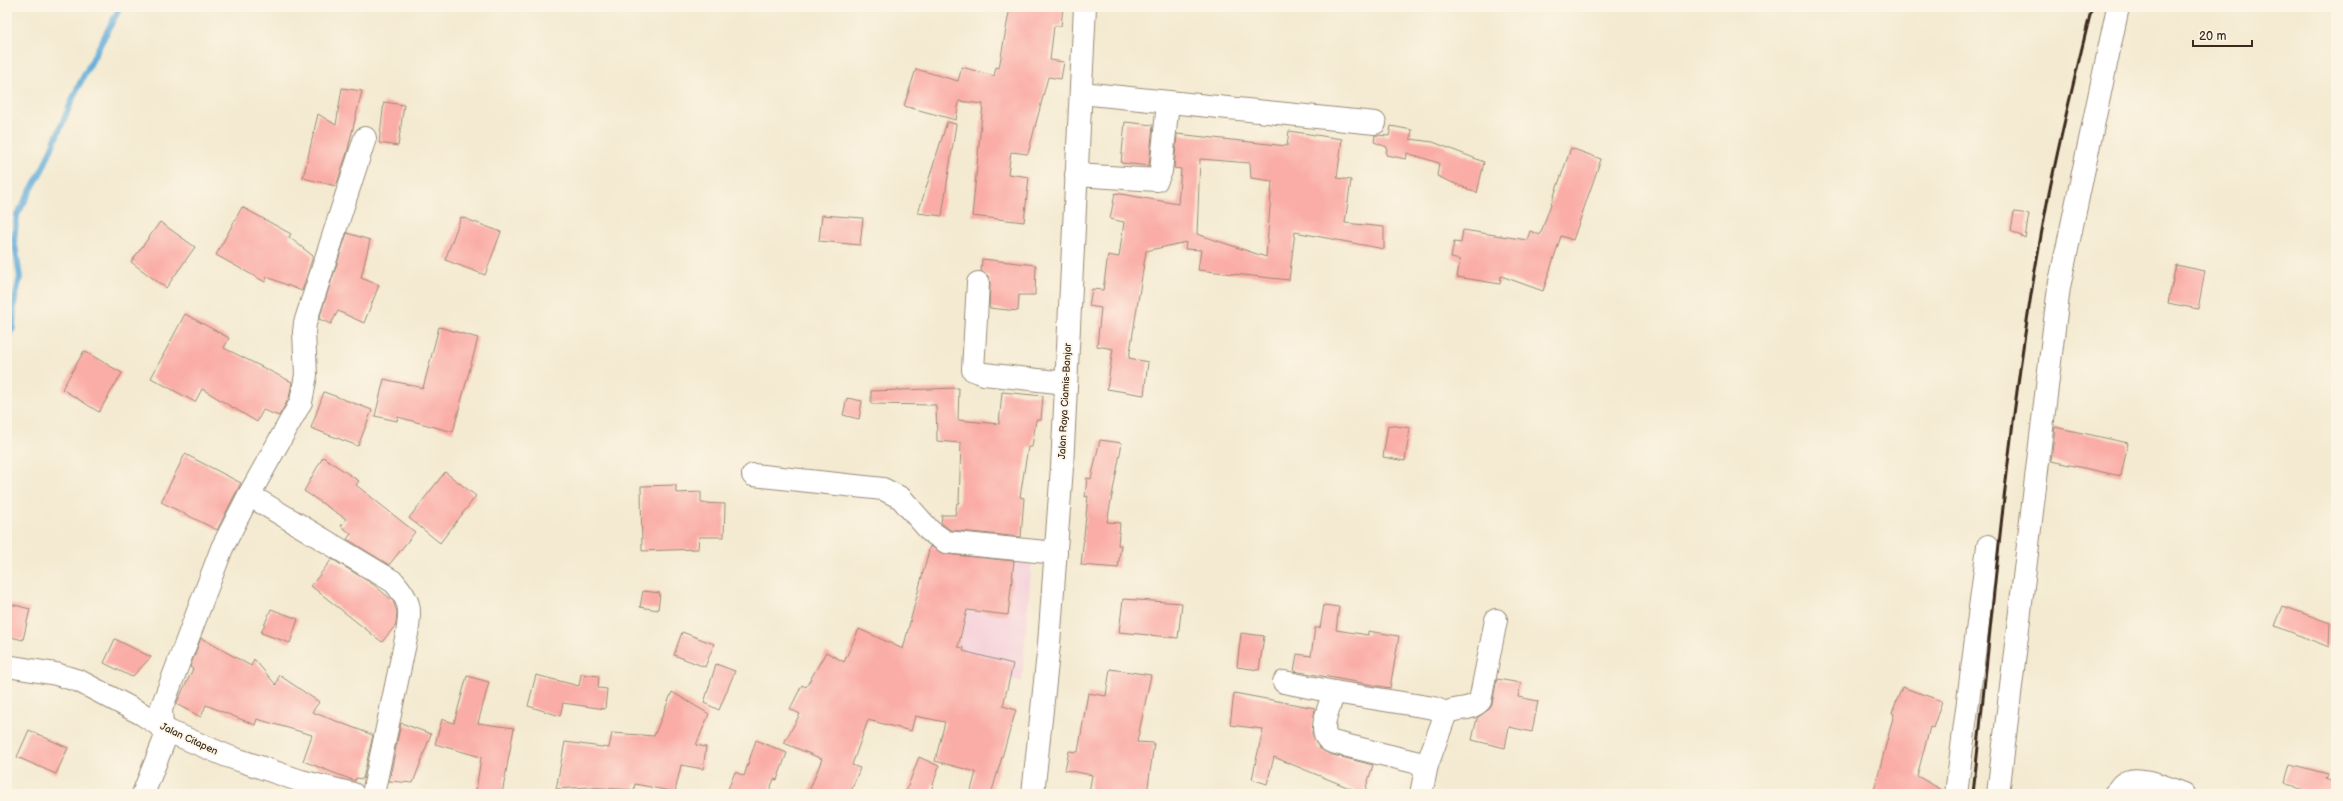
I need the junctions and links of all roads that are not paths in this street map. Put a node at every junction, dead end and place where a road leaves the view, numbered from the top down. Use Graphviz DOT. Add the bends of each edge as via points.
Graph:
graph roads {
  1 [pos="1085,7"];
  2 [pos="2118,7"];
  3 [pos="1081,93"];
  4 [pos="1168,102"];
  5 [pos="1375,123"];
  6 [pos="365,138"];
  7 [pos="1076,175"];
  8 [pos="978,283"];
  9 [pos="1066,383"];
  10 [pos="753,475"];
  11 [pos="249,495"];
  12 [pos="1988,546"];
  13 [pos="1056,553"];
  14 [pos="1496,620"];
  15 [pos="7,666"];
  16 [pos="1284,682"];
  17 [pos="1334,692"];
  18 [pos="1446,713"];
  19 [pos="165,730"];
  20 [pos="1427,765"];
  21 [pos="296,788"];
  22 [pos="339,793"];
  23 [pos="143,794"];
  24 [pos="373,794"];
  25 [pos="1033,794"];
  26 [pos="1421,794"];
  27 [pos="1956,794"];
  28 [pos="1998,794"];
  29 [pos="2116,794"];
  30 [pos="2184,794"];
  1 -- 3 [label="main road, Jalan Raya Ciamis-Banjar"];
  2 -- 28 [label="main road" via="2059,287"];
  3 -- 4 [label="main road"];
  3 -- 7 [label="main road, Jalan Raya Ciamis-Banjar"];
  4 -- 5 [label="main road"];
  4 -- 7 [label="main road" via="1161,170 1157,180"];
  6 -- 11 [label="main road" via="305,323 306,375 302,402"];
  7 -- 9 [label="main road, Jalan Raya Ciamis-Banjar"];
  8 -- 9 [label="main road" via="973,370 984,374"];
  9 -- 13 [label="main road, Jalan Raya Ciamis-Banjar"];
  10 -- 13 [label="main road" via="883,489 901,498 930,531 946,542"];
  11 -- 19 [label="main road" via="222,548 160,709"];
  11 -- 24 [label="main road" via="394,582 407,598 410,613 407,634"];
  12 -- 27 [label="main road"];
  13 -- 25 [label="main road, Jalan Raya Ciamis-Banjar" via="1042,721"];
  14 -- 18 [label="main road" via="1480,701 1476,705"];
  15 -- 19 [label="main road, Jalan Citapen" via="56,674 79,681 142,714"];
  16 -- 17 [label="main road"];
  17 -- 18 [label="main road" via="1434,708"];
  17 -- 20 [label="main road" via="1323,730 1326,739"];
  18 -- 20 [label="main road"];
  19 -- 21 [label="main road, Jalan Citapen"];
  19 -- 23 [label="main road"];
  20 -- 26 [label="main road"];
  21 -- 22 [label="main road, Jalan Citapen"];
  29 -- 30 [label="main road" via="2123,783 2133,780 2149,782"];
}
